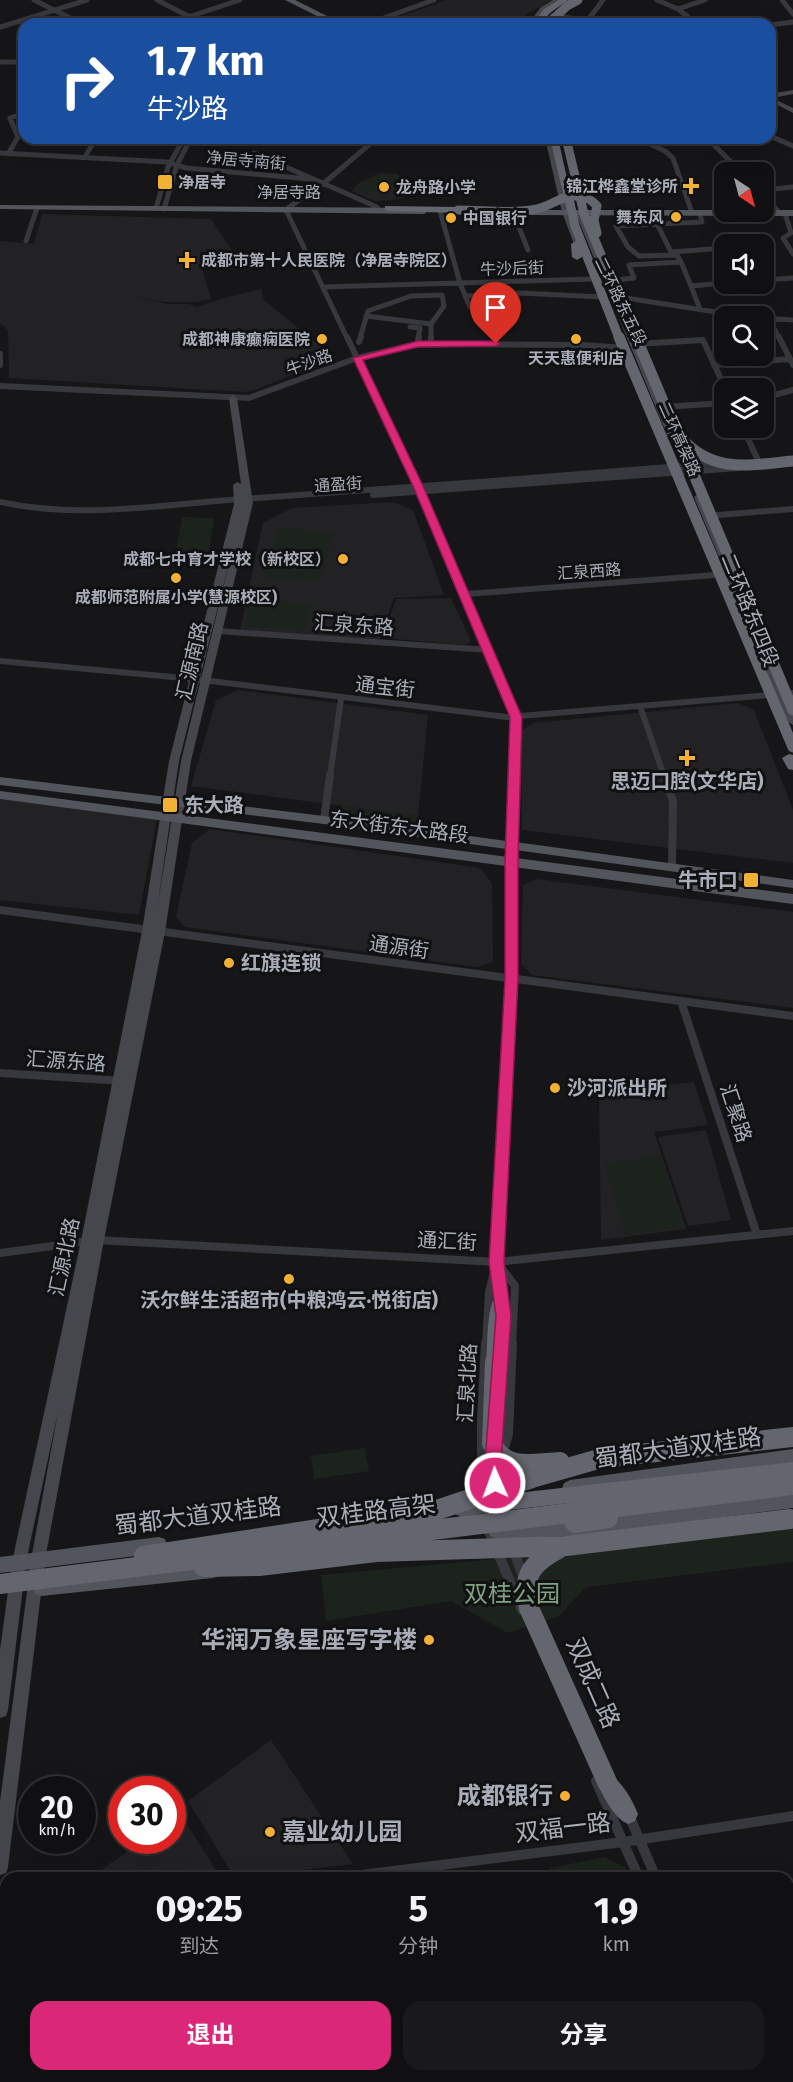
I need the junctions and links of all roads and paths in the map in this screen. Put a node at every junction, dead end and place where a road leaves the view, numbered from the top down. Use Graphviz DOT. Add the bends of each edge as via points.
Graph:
graph roads {
  1 [pos="34,0"];
  2 [pos="87,0"];
  3 [pos="157,0"];
  4 [pos="240,0"];
  5 [pos="278,0"];
  6 [pos="289,0"];
  7 [pos="434,0"];
  8 [pos="558,0"];
  9 [pos="564,0"];
  10 [pos="577,0"];
  11 [pos="603,0"];
  12 [pos="657,0"];
  13 [pos="705,0"];
  14 [pos="782,0"];
  15 [pos="678,9"];
  16 [pos="55,10"];
  17 [pos="793,14"];
  18 [pos="190,17"];
  19 [pos="29,18"];
  20 [pos="70,18"];
  21 [pos="187,18"];
  22 [pos="315,18"];
  23 [pos="326,18"];
  24 [pos="384,18"];
  25 [pos="536,18"];
  26 [pos="542,18"];
  27 [pos="552,18"];
  28 [pos="590,18"];
  29 [pos="690,18"];
  30 [pos="18,21"];
  31 [pos="793,21"];
  32 [pos="776,24"];
  33 [pos="0,27"];
  34 [pos="0,62"];
  35 [pos="18,62"];
  36 [pos="793,92"];
  37 [pos="776,96"];
  38 [pos="776,100"];
  39 [pos="793,110"];
  40 [pos="18,115"];
  41 [pos="18,137"];
  42 [pos="18,137"];
  43 [pos="776,139"];
  44 [pos="93,144"];
  45 [pos="181,144"];
  46 [pos="188,144"];
  47 [pos="370,144"];
  48 [pos="550,144"];
  49 [pos="563,144"];
  50 [pos="563,144"];
  51 [pos="563,144"];
  52 [pos="651,144"];
  53 [pos="713,144"];
  54 [pos="793,146"];
  55 [pos="0,153"];
  56 [pos="254,153"];
  57 [pos="8,154"];
  58 [pos="85,157"];
  59 [pos="731,162"];
  60 [pos="170,163"];
  61 [pos="177,165"];
  62 [pos="310,179"];
  63 [pos="324,183"];
  64 [pos="793,187"];
  65 [pos="774,189"];
  66 [pos="774,203"];
  67 [pos="0,205"];
  68 [pos="160,207"];
  69 [pos="377,207"];
  70 [pos="38,208"];
  71 [pos="388,208"];
  72 [pos="287,209"];
  73 [pos="440,211"];
  74 [pos="566,211"];
  75 [pos="579,211"];
  76 [pos="714,211"];
  77 [pos="513,212"];
  78 [pos="695,212"];
  79 [pos="787,212"];
  80 [pos="657,224"];
  81 [pos="26,241"];
  82 [pos="576,244"];
  83 [pos="711,249"];
  84 [pos="528,250"];
  85 [pos="674,254"];
  86 [pos="793,254"];
  87 [pos="681,262"];
  88 [pos="607,277"];
  89 [pos="793,278"];
  90 [pos="593,279"];
  91 [pos="774,279"];
  92 [pos="460,283"];
  93 [pos="714,284"];
  94 [pos="691,286"];
  95 [pos="323,287"];
  96 [pos="465,296"];
  97 [pos="612,296"];
  98 [pos="602,297"];
  99 [pos="470,307"];
  100 [pos="700,309"];
  101 [pos="714,311"];
  102 [pos="366,316"];
  103 [pos="774,319"];
  104 [pos="793,320"];
  105 [pos="382,323"];
  106 [pos="431,324"];
  107 [pos="774,332"];
  108 [pos="430,339"];
  109 [pos="418,341"];
  110 [pos="359,342"];
  111 [pos="630,346"];
  112 [pos="0,354"];
  113 [pos="357,358"];
  114 [pos="791,362"];
  115 [pos="774,363"];
  116 [pos="0,365"];
  117 [pos="714,365"];
  118 [pos="633,373"];
  119 [pos="0,386"];
  120 [pos="793,390"];
  121 [pos="774,395"];
  122 [pos="229,398"];
  123 [pos="714,403"];
  124 [pos="659,408"];
  125 [pos="668,417"];
  126 [pos="748,438"];
  127 [pos="758,460"];
  128 [pos="793,461"];
  129 [pos="682,469"];
  130 [pos="419,489"];
  131 [pos="243,501"];
  132 [pos="0,504"];
  133 [pos="793,509"];
  134 [pos="705,516"];
  135 [pos="721,575"];
  136 [pos="466,594"];
  137 [pos="218,631"];
  138 [pos="489,650"];
  139 [pos="0,660"];
  140 [pos="195,680"];
  141 [pos="206,681"];
  142 [pos="789,695"];
  143 [pos="766,696"];
  144 [pos="341,699"];
  145 [pos="640,706"];
  146 [pos="793,710"];
  147 [pos="516,717"];
  148 [pos="793,722"];
  149 [pos="792,757"];
  150 [pos="0,781"];
  151 [pos="0,795"];
  152 [pos="173,802"];
  153 [pos="171,817"];
  154 [pos="324,820"];
  155 [pos="512,846"];
  156 [pos="512,861"];
  157 [pos="672,867"];
  158 [pos="793,884"];
  159 [pos="793,899"];
  160 [pos="0,910"];
  161 [pos="154,932"];
  162 [pos="512,979"];
  163 [pos="681,1001"];
  164 [pos="793,1016"];
  165 [pos="0,1073"];
  166 [pos="124,1081"];
  167 [pos="793,1231"];
  168 [pos="757,1236"];
  169 [pos="93,1240"];
  170 [pos="0,1253"];
  171 [pos="497,1262"];
  172 [pos="501,1300"];
  173 [pos="793,1437"];
  174 [pos="793,1455"];
  175 [pos="602,1458"];
  176 [pos="793,1470"];
  177 [pos="793,1477"];
  178 [pos="495,1483"];
  179 [pos="793,1485"];
  180 [pos="793,1492"];
  181 [pos="793,1500"];
  182 [pos="491,1504"];
  183 [pos="793,1519"];
  184 [pos="575,1523"];
  185 [pos="506,1530"];
  186 [pos="488,1532"];
  187 [pos="566,1546"];
  188 [pos="38,1560"];
  189 [pos="19,1562"];
  190 [pos="123,1564"];
  191 [pos="0,1565"];
  192 [pos="0,1575"];
  193 [pos="5,1589"];
  194 [pos="35,1589"];
  195 [pos="0,1710"];
  196 [pos="628,1814"];
  197 [pos="793,1816"];
  198 [pos="639,1838"];
  199 [pos="623,1842"];
  200 [pos="0,1867"];
  201 [pos="386,1872"];
  202 [pos="636,1872"];
  203 [pos="653,1872"];
  1 -- 16 [label="street"];
  2 -- 16 [label="street"];
  3 -- 18 [label="street"];
  4 -- 18 [label="street"];
  5 -- 22 [label="main road"];
  6 -- 23 [label="main road"];
  7 -- 24 [label="street"];
  8 -- 25 [label="main road" via="543,8"];
  9 -- 26 [label="highway"];
  10 -- 27 [label="highway, bridge"];
  11 -- 28 [label="street"];
  12 -- 15 [label="street"];
  13 -- 15 [label="street"];
  14 -- 17 [label="street"];
  15 -- 29 [label="street"];
  16 -- 19 [label="street"];
  16 -- 20 [label="street"];
  18 -- 21 [label="street"];
  30 -- 33 [label="street"];
  31 -- 32 [label="street"];
  34 -- 35 [label="street"];
  36 -- 37 [label="main road"];
  38 -- 39 [label="main road"];
  40 -- 41 [label="street" via="10,118"];
  42 -- 57 [label="street"];
  43 -- 54 [label="street"];
  44 -- 58 [label="street"];
  45 -- 60 [label="street"];
  46 -- 61 [label="street"];
  47 -- 63 [label="street"];
  48 -- 74 [label="main road, 二环路东五段"];
  49 -- 75 [label="main road, 二环路东五段"];
  50 -- 88 [label="highway, 二环高架路, bridge"];
  51 -- 118 [label="highway, 二环高架路, bridge" via="575,226"];
  52 -- 78 [label="street" via="673,158"];
  53 -- 59 [label="street"];
  55 -- 57 [label="street, 净居寺南街"];
  56 -- 62 [label="street"];
  57 -- 58 [label="street, 净居寺南街"];
  58 -- 60 [label="street, 净居寺南街"];
  60 -- 61 [label="street, 净居寺南街"];
  60 -- 68 [label="street"];
  61 -- 62 [label="street, 净居寺南街"];
  61 -- 68 [label="street"];
  62 -- 63 [label="street"];
  63 -- 69 [label="street"];
  63 -- 72 [label="street"];
  64 -- 65 [label="street"];
  66 -- 79 [label="street"];
  67 -- 68 [label="main road, 净居寺路"];
  67 -- 70 [label="main road, 净居寺路"];
  68 -- 70 [label="main road, 净居寺路"];
  68 -- 72 [label="main road, 净居寺路"];
  69 -- 71 [label="main road, 净居寺路"];
  69 -- 72 [label="main road, 净居寺路"];
  70 -- 81 [label="street"];
  71 -- 74 [label="main road, 净居寺路"];
  71 -- 88 [label="highway, bridge" via="533,210 567,197 589,199 597,206 594,222"];
  72 -- 73 [label="main road, 净居寺路"];
  72 -- 95 [label="street, 汇泉北路"];
  73 -- 77 [label="main road, 净居寺路"];
  73 -- 92 [label="street"];
  74 -- 75 [label="main road"];
  74 -- 77 [label="main road, 净居寺路"];
  74 -- 82 [label="main road, 二环路东五段"];
  75 -- 78 [label="main road"];
  75 -- 88 [label="main road, 二环路东五段"];
  76 -- 78 [label="main road"];
  77 -- 84 [label="street"];
  78 -- 79 [label="main road"];
  78 -- 80 [label="street" via="702,222"];
  79 -- 86 [label="street" via="791,233 783,238"];
  80 -- 85 [label="street"];
  80 -- 85 [label="street" via="616,226 630,251 642,257"];
  82 -- 90 [label="main road, 二环路东五段"];
  82 -- 118 [label="highway" via="577,257 626,369"];
  83 -- 85 [label="street"];
  85 -- 87 [label="street"];
  87 -- 88 [label="street" via="629,265 634,278"];
  87 -- 94 [label="street"];
  88 -- 97 [label="main road, 二环路东五段"];
  88 -- 125 [label="highway, 二环高架路, bridge"];
  89 -- 91 [label="street"];
  90 -- 92 [label="street, 牛沙后街"];
  90 -- 98 [label="main road, 二环路东五段"];
  92 -- 95 [label="street, 牛沙后街"];
  92 -- 96 [label="street"];
  93 -- 94 [label="street"];
  94 -- 100 [label="street"];
  95 -- 113 [label="street, 汇泉北路"];
  96 -- 98 [label="street" via="520,293"];
  96 -- 99 [label="street"];
  97 -- 100 [label="street"];
  97 -- 111 [label="main road, 二环路东五段"];
  98 -- 111 [label="main road, 二环路东五段"];
  100 -- 101 [label="street"];
  102 -- 106 [label="street"];
  102 -- 106 [label="street" via="368,311 411,296 442,295 444,306"];
  102 -- 110 [label="street"];
  103 -- 104 [label="street"];
  105 -- 109 [label="street" via="420,328"];
  106 -- 108 [label="street"];
  107 -- 114 [label="street"];
  111 -- 113 [label="street, 牛沙路" via="432,342"];
  111 -- 117 [label="street, 牛沙路" via="703,340"];
  111 -- 124 [label="main road, 二环路东五段"];
  111 -- 129 [label="main road, 二环路东五段"];
  112 -- 116 [label="street"];
  113 -- 122 [label="street, 牛沙路" via="256,397"];
  113 -- 130 [label="street, 汇泉北路"];
  114 -- 115 [label="street"];
  118 -- 135 [label="highway, 二环高架路, bridge"];
  119 -- 122 [label="street, 牛沙路"];
  120 -- 121 [label="street"];
  122 -- 131 [label="main road, 汇源南路"];
  123 -- 124 [label="street"];
  124 -- 129 [label="main road, 二环路东五段"];
  125 -- 128 [label="highway, bridge" via="688,448 710,461 741,466"];
  125 -- 146 [label="highway, 二环高架路, bridge"];
  126 -- 127 [label="street"];
  127 -- 128 [label="street"];
  127 -- 129 [label="street"];
  128 -- 129 [label="street"];
  129 -- 130 [label="street, 通盈街"];
  129 -- 134 [label="main road, 二环路东四段"];
  129 -- 135 [label="main road, 二环路东四段"];
  130 -- 131 [label="street, 通盈街"];
  130 -- 136 [label="street, 汇泉北路"];
  131 -- 132 [label="street, 通盈街" via="90,517 23,512"];
  131 -- 137 [label="main road, 汇源南路"];
  131 -- 140 [label="main road, 汇源南路"];
  133 -- 134 [label="street"];
  134 -- 135 [label="main road, 二环路东四段"];
  135 -- 136 [label="street, 汇泉西路"];
  135 -- 142 [label="main road, 二环路东四段"];
  135 -- 142 [label="highway, bridge" via="748,595"];
  135 -- 143 [label="main road, 二环路东四段"];
  135 -- 149 [label="highway, bridge" via="735,629"];
  136 -- 138 [label="street, 汇泉北路"];
  137 -- 138 [label="street, 汇泉东路"];
  137 -- 141 [label="main road, 汇源南路"];
  138 -- 147 [label="street, 汇泉北路"];
  139 -- 140 [label="street, 通宝街"];
  140 -- 141 [label="street, 通宝街"];
  140 -- 152 [label="main road, 汇源南路" via="174,761"];
  141 -- 144 [label="street, 通宝街"];
  141 -- 152 [label="main road, 汇源南路"];
  142 -- 143 [label="street, 通宝街"];
  142 -- 148 [label="main road, 二环路东四段"];
  143 -- 145 [label="street, 通宝街"];
  143 -- 149 [label="main road, 二环路东四段"];
  144 -- 147 [label="street, 通宝街"];
  144 -- 154 [label="street"];
  145 -- 147 [label="street, 通宝街"];
  145 -- 157 [label="street" via="673,801"];
  147 -- 155 [label="street, 汇泉北路"];
  150 -- 152 [label="main road, 东大街东大路段"];
  151 -- 153 [label="main road, 东大街东大路段"];
  152 -- 153 [label="main road, 汇源南路"];
  152 -- 154 [label="main road, 东大街东大路段"];
  153 -- 156 [label="main road, 东大街东大路段"];
  153 -- 161 [label="main road, 汇源南路"];
  154 -- 155 [label="main road, 东大街东大路段"];
  155 -- 156 [label="street, 汇泉北路"];
  155 -- 157 [label="main road, 东大街东大路段"];
  156 -- 159 [label="main road, 东大街东大路段"];
  156 -- 162 [label="street, 汇泉北路"];
  157 -- 158 [label="main road, 东大街东大路段"];
  160 -- 161 [label="street, 通源街"];
  161 -- 162 [label="street, 通源街"];
  161 -- 166 [label="main road, 汇源北路"];
  162 -- 163 [label="street, 通源街"];
  162 -- 171 [label="street, 汇泉北路"];
  163 -- 164 [label="street, 通源街"];
  163 -- 168 [label="street, 汇聚路"];
  165 -- 166 [label="street, 汇源东路"];
  166 -- 169 [label="main road, 汇源北路"];
  167 -- 168 [label="street, 通汇街"];
  168 -- 171 [label="street, 通汇街"];
  169 -- 170 [label="street, 通汇街"];
  169 -- 171 [label="street, 通汇街"];
  169 -- 188 [label="main road, 汇源北路"];
  169 -- 189 [label="main road, 汇源北路"];
  171 -- 172 [label="street, 汇泉北路"];
  171 -- 178 [label="street" via="515,1286 508,1434"];
  171 -- 182 [label="street, 汇泉北路" via="489,1292 482,1422"];
  172 -- 175 [label="highway, bridge" via="492,1443 500,1458 522,1465"];
  172 -- 178 [label="street, 汇泉北路"];
  173 -- 175 [label="highway, bridge"];
  174 -- 182 [label="main road, 蜀都大道双桂路" via="577,1486"];
  175 -- 190 [label="highway, bridge" via="434,1511"];
  176 -- 182 [label="highway"];
  177 -- 190 [label="highway, 双桂路高架, bridge"];
  178 -- 182 [label="street, 汇泉北路"];
  179 -- 190 [label="highway, 双桂路高架, bridge"];
  180 -- 184 [label="highway, bridge"];
  181 -- 185 [label="main road" via="589,1527"];
  182 -- 185 [label="street, 双成二路"];
  182 -- 186 [label="street, 双成二路"];
  182 -- 188 [label="main road, 蜀都大道双桂路"];
  183 -- 187 [label="highway, bridge"];
  184 -- 185 [label="main road"];
  185 -- 186 [label="main road"];
  185 -- 196 [label="street, 双成二路"];
  186 -- 194 [label="main road" via="172,1576"];
  186 -- 199 [label="street, 双成二路"];
  187 -- 190 [label="highway, bridge" via="376,1552 259,1566"];
  187 -- 196 [label="highway, bridge" via="539,1559 525,1583 525,1592 608,1784"];
  188 -- 189 [label="main road, 蜀都大道双桂路"];
  188 -- 194 [label="main road, 汇源北路"];
  189 -- 191 [label="main road, 蜀都大道双桂路"];
  189 -- 193 [label="main road, 汇源北路"];
  190 -- 192 [label="highway, 双桂路高架"];
  190 -- 193 [label="highway, 双桂路高架, bridge"];
  193 -- 194 [label="main road"];
  193 -- 195 [label="main road, 汇源北路"];
  194 -- 200 [label="main road, 汇源北路"];
  196 -- 198 [label="street, 双成二路"];
  197 -- 198 [label="street, 双福一路"];
  198 -- 199 [label="street, 双福一路"];
  198 -- 203 [label="street, 双成二路"];
  199 -- 201 [label="street, 双福一路"];
  199 -- 202 [label="street, 双成二路"];
}
